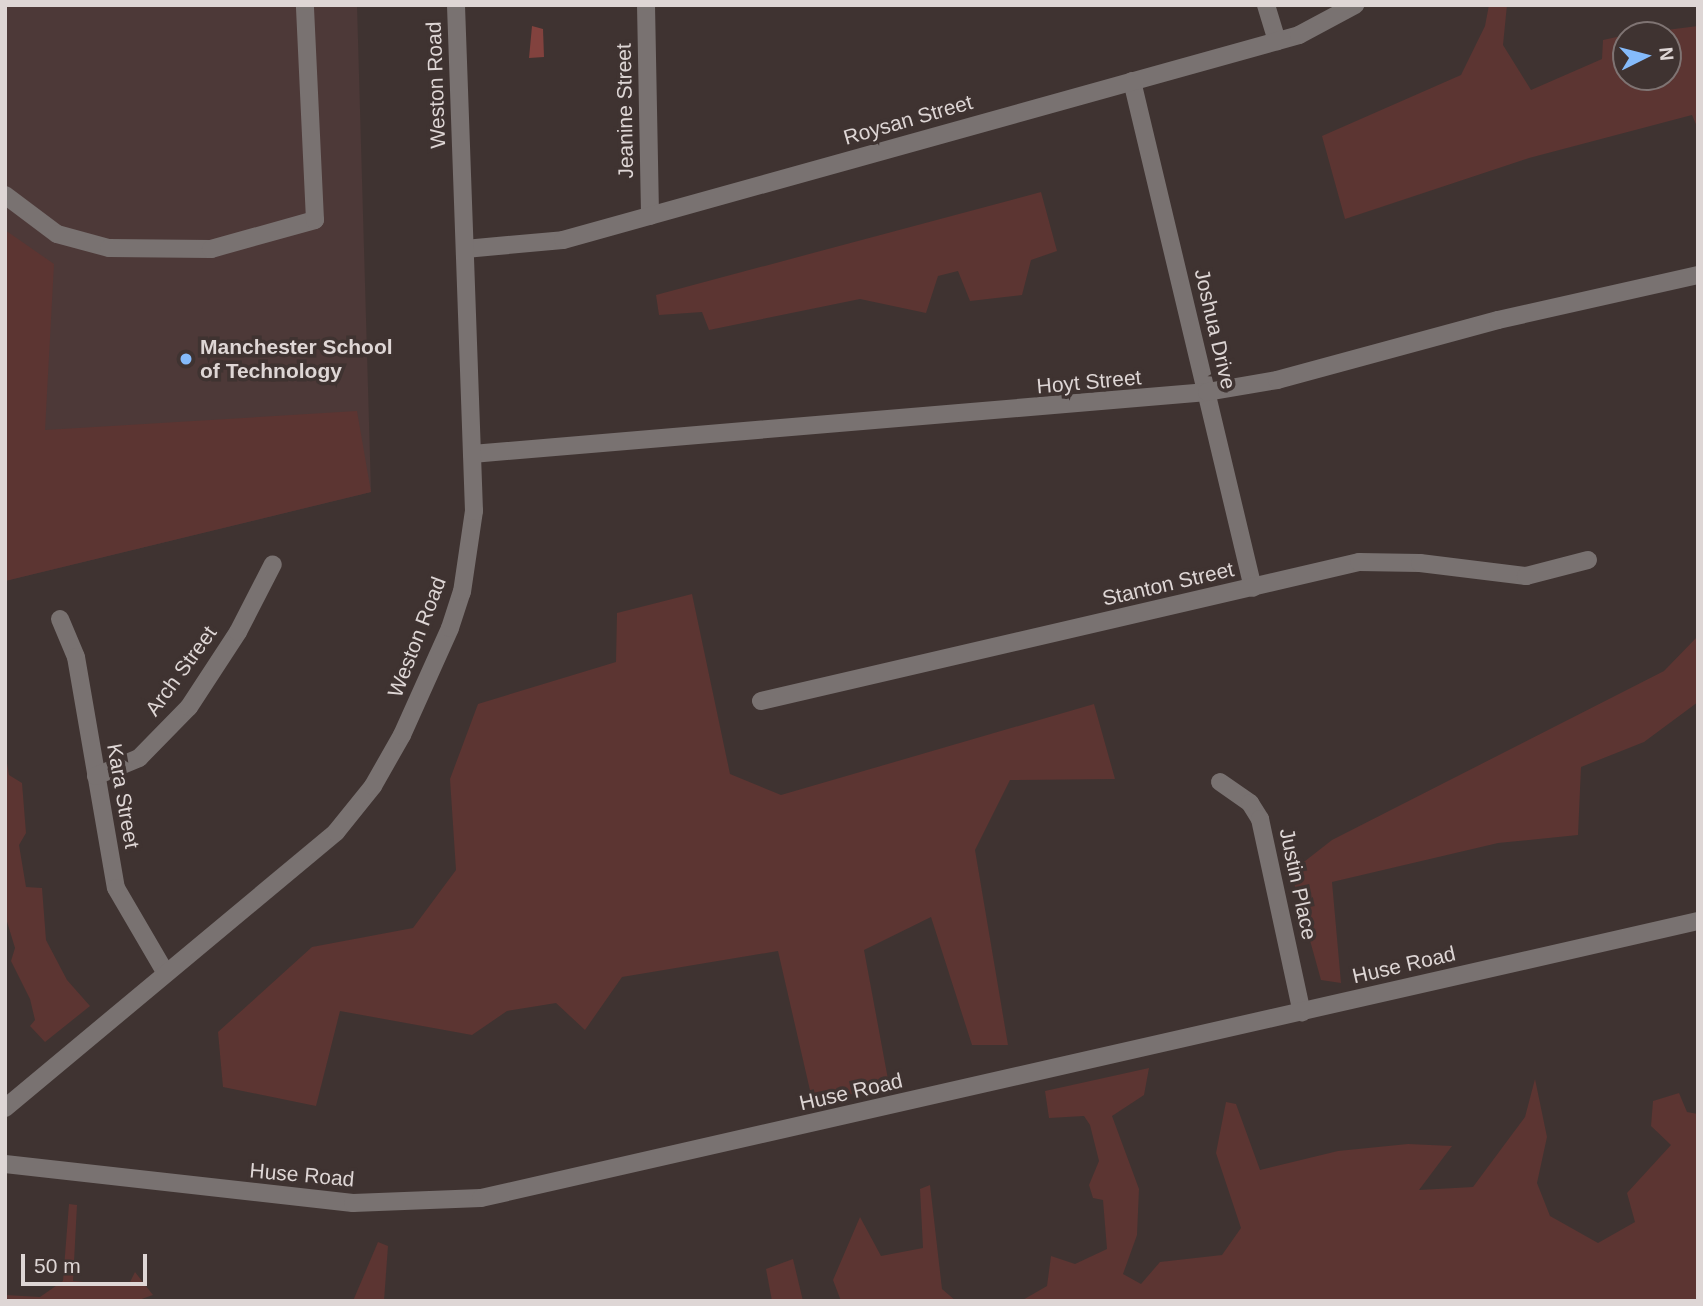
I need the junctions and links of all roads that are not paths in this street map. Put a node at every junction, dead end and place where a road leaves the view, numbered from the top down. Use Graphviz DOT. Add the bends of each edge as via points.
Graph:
graph roads {
  1 [pos="305,5"];
  2 [pos="456,5"];
  3 [pos="646,5"];
  4 [pos="1266,5"];
  5 [pos="1355,5"];
  6 [pos="1277,41"];
  7 [pos="1132,81"];
  8 [pos="5,195"];
  9 [pos="650,216"];
  10 [pos="465,249"];
  11 [pos="1698,275"];
  12 [pos="1207,392"];
  13 [pos="472,454"];
  14 [pos="1588,560"];
  15 [pos="273,564"];
  16 [pos="1253,588"];
  17 [pos="60,619"];
  18 [pos="761,701"];
  19 [pos="96,776"];
  20 [pos="1220,782"];
  21 [pos="1698,921"];
  22 [pos="165,972"];
  23 [pos="1302,1013"];
  24 [pos="5,1108"];
  25 [pos="5,1164"];
  1 -- 8 [label="street" via="315,220 211,249 109,248 57,234"];
  2 -- 10 [label="street, Weston Road"];
  3 -- 9 [label="street, Jeanine Street"];
  4 -- 6 [label="street"];
  5 -- 6 [label="street, Roysan Street" via="1318,28"];
  6 -- 7 [label="street, Roysan Street"];
  7 -- 9 [label="street, Roysan Street"];
  7 -- 12 [label="street, Joshua Drive"];
  9 -- 10 [label="street, Roysan Street" via="542,245"];
  10 -- 13 [label="street, Weston Road"];
  11 -- 12 [label="street, Hoyt Street" via="1499,320 1277,380"];
  12 -- 13 [label="street, Hoyt Street"];
  12 -- 16 [label="street, Joshua Drive"];
  13 -- 22 [label="street, Weston Road" via="474,511 462,592 427,681 373,786 336,832 293,872"];
  14 -- 16 [label="street, Stanton Street" via="1526,576 1377,561"];
  15 -- 19 [label="street, Arch Street" via="238,632 189,707 139,758"];
  16 -- 18 [label="street, Stanton Street"];
  17 -- 19 [label="street, Kara Street" via="73,643"];
  19 -- 22 [label="street, Kara Street" via="116,888"];
  20 -- 23 [label="street, Justin Place" via="1250,803 1260,818"];
  21 -- 23 [label="street, Huse Road"];
  22 -- 24 [label="street, Weston Road"];
  23 -- 25 [label="street, Huse Road" via="481,1198 353,1203"];
}
